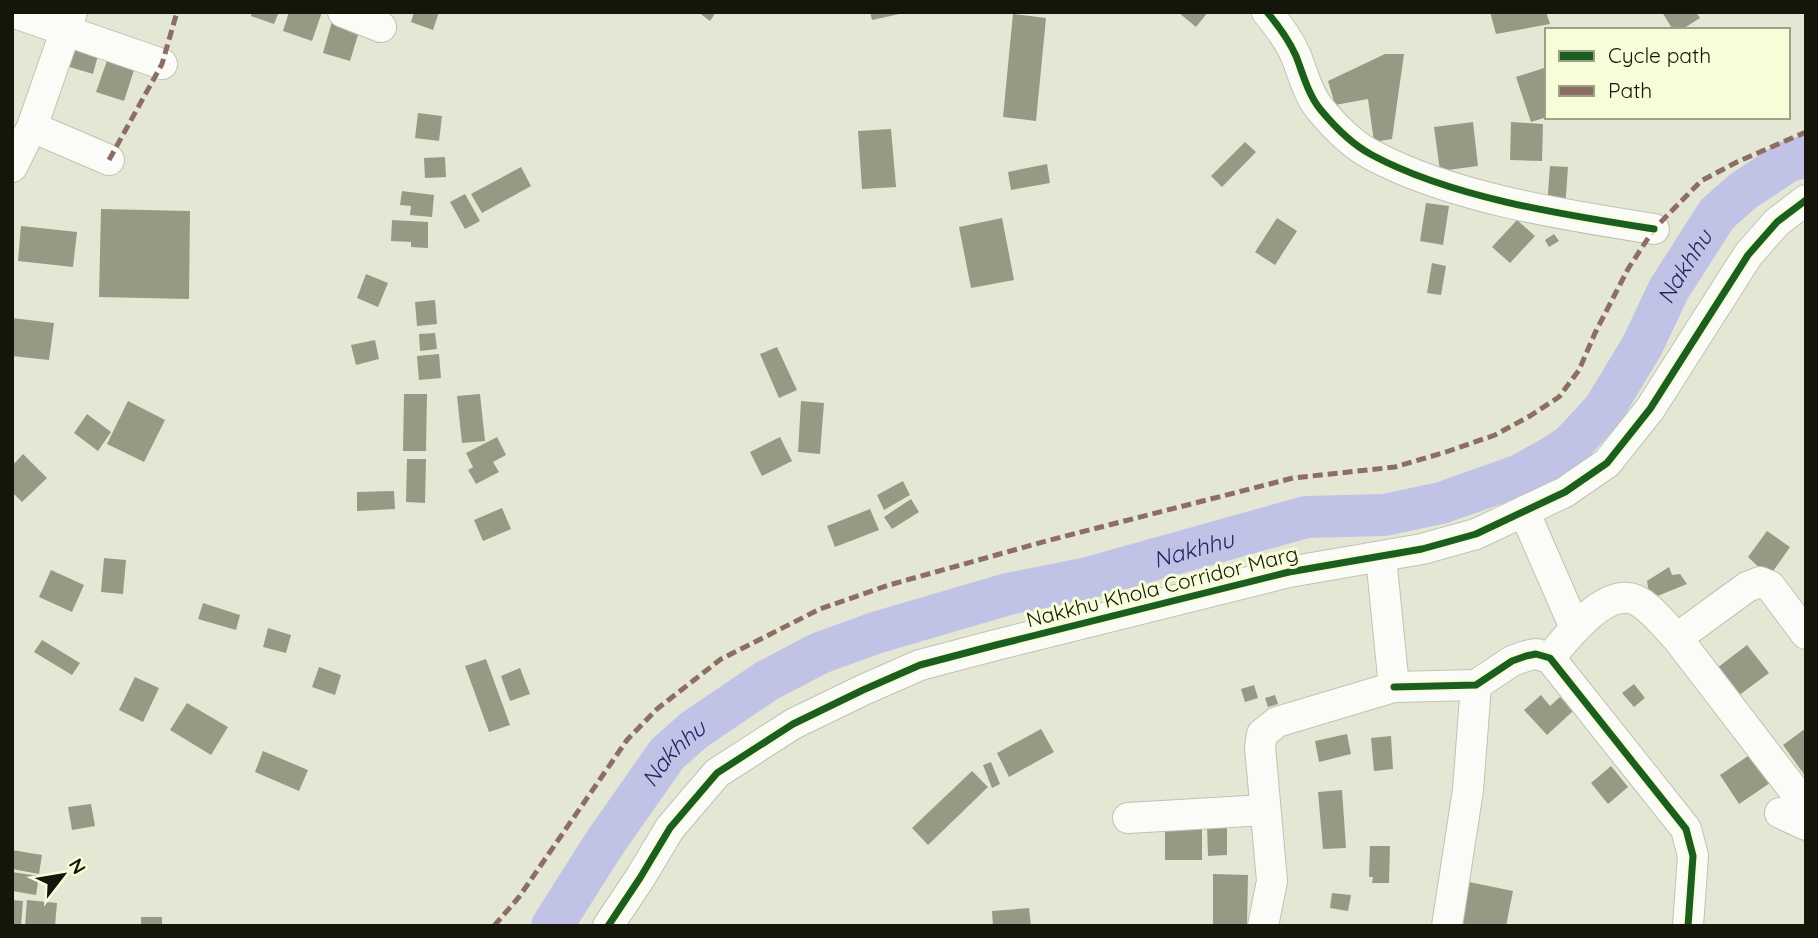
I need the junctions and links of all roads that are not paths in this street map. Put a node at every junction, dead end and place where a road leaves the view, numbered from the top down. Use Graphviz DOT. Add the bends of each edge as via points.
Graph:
graph roads {
  1 [pos="12,12"];
  2 [pos="343,12"];
  3 [pos="1267,12"];
  4 [pos="70,22"];
  5 [pos="381,27"];
  6 [pos="162,64"];
  7 [pos="32,127"];
  8 [pos="109,160"];
  9 [pos="12,167"];
  10 [pos="1806,200"];
  11 [pos="1654,229"];
  12 [pos="1524,511"];
  13 [pos="1381,557"];
  14 [pos="1574,628"];
  15 [pos="1806,634"];
  16 [pos="1677,638"];
  17 [pos="1550,658"];
  18 [pos="1476,685"];
  19 [pos="1394,687"];
  20 [pos="1265,810"];
  21 [pos="1797,815"];
  22 [pos="1128,818"];
  23 [pos="608,926"];
  24 [pos="1263,926"];
  25 [pos="1447,926"];
  26 [pos="1688,926"];
  1 -- 4 [label="street"];
  2 -- 5 [label="street"];
  3 -- 11 [label="street" via="1295,53 1320,109 1371,154 1458,188 1560,214"];
  4 -- 6 [label="street"];
  4 -- 7 [label="street"];
  7 -- 8 [label="street"];
  7 -- 9 [label="street"];
  10 -- 12 [label="street, Nakkhu Khola Corridor Marg" via="1777,222 1748,255 1650,409 1607,463 1565,492"];
  12 -- 13 [label="street, Nakkhu Khola Corridor Marg" via="1476,534"];
  12 -- 14 [label="street"];
  13 -- 19 [label="street"];
  13 -- 23 [label="street, Nakkhu Khola Corridor Marg" via="1289,572 996,645 920,665 863,690 793,724 717,773 670,828"];
  14 -- 16 [label="street" via="1624,597 1639,601"];
  14 -- 17 [label="street"];
  15 -- 16 [label="street" via="1770,586 1760,582"];
  16 -- 21 [label="street"];
  17 -- 18 [label="street" via="1526,656"];
  17 -- 26 [label="street" via="1686,829 1693,856"];
  18 -- 19 [label="street"];
  18 -- 25 [label="street" via="1468,790"];
  19 -- 20 [label="street" via="1277,722 1262,734"];
  20 -- 22 [label="street"];
  20 -- 24 [label="street" via="1272,881"];
}
